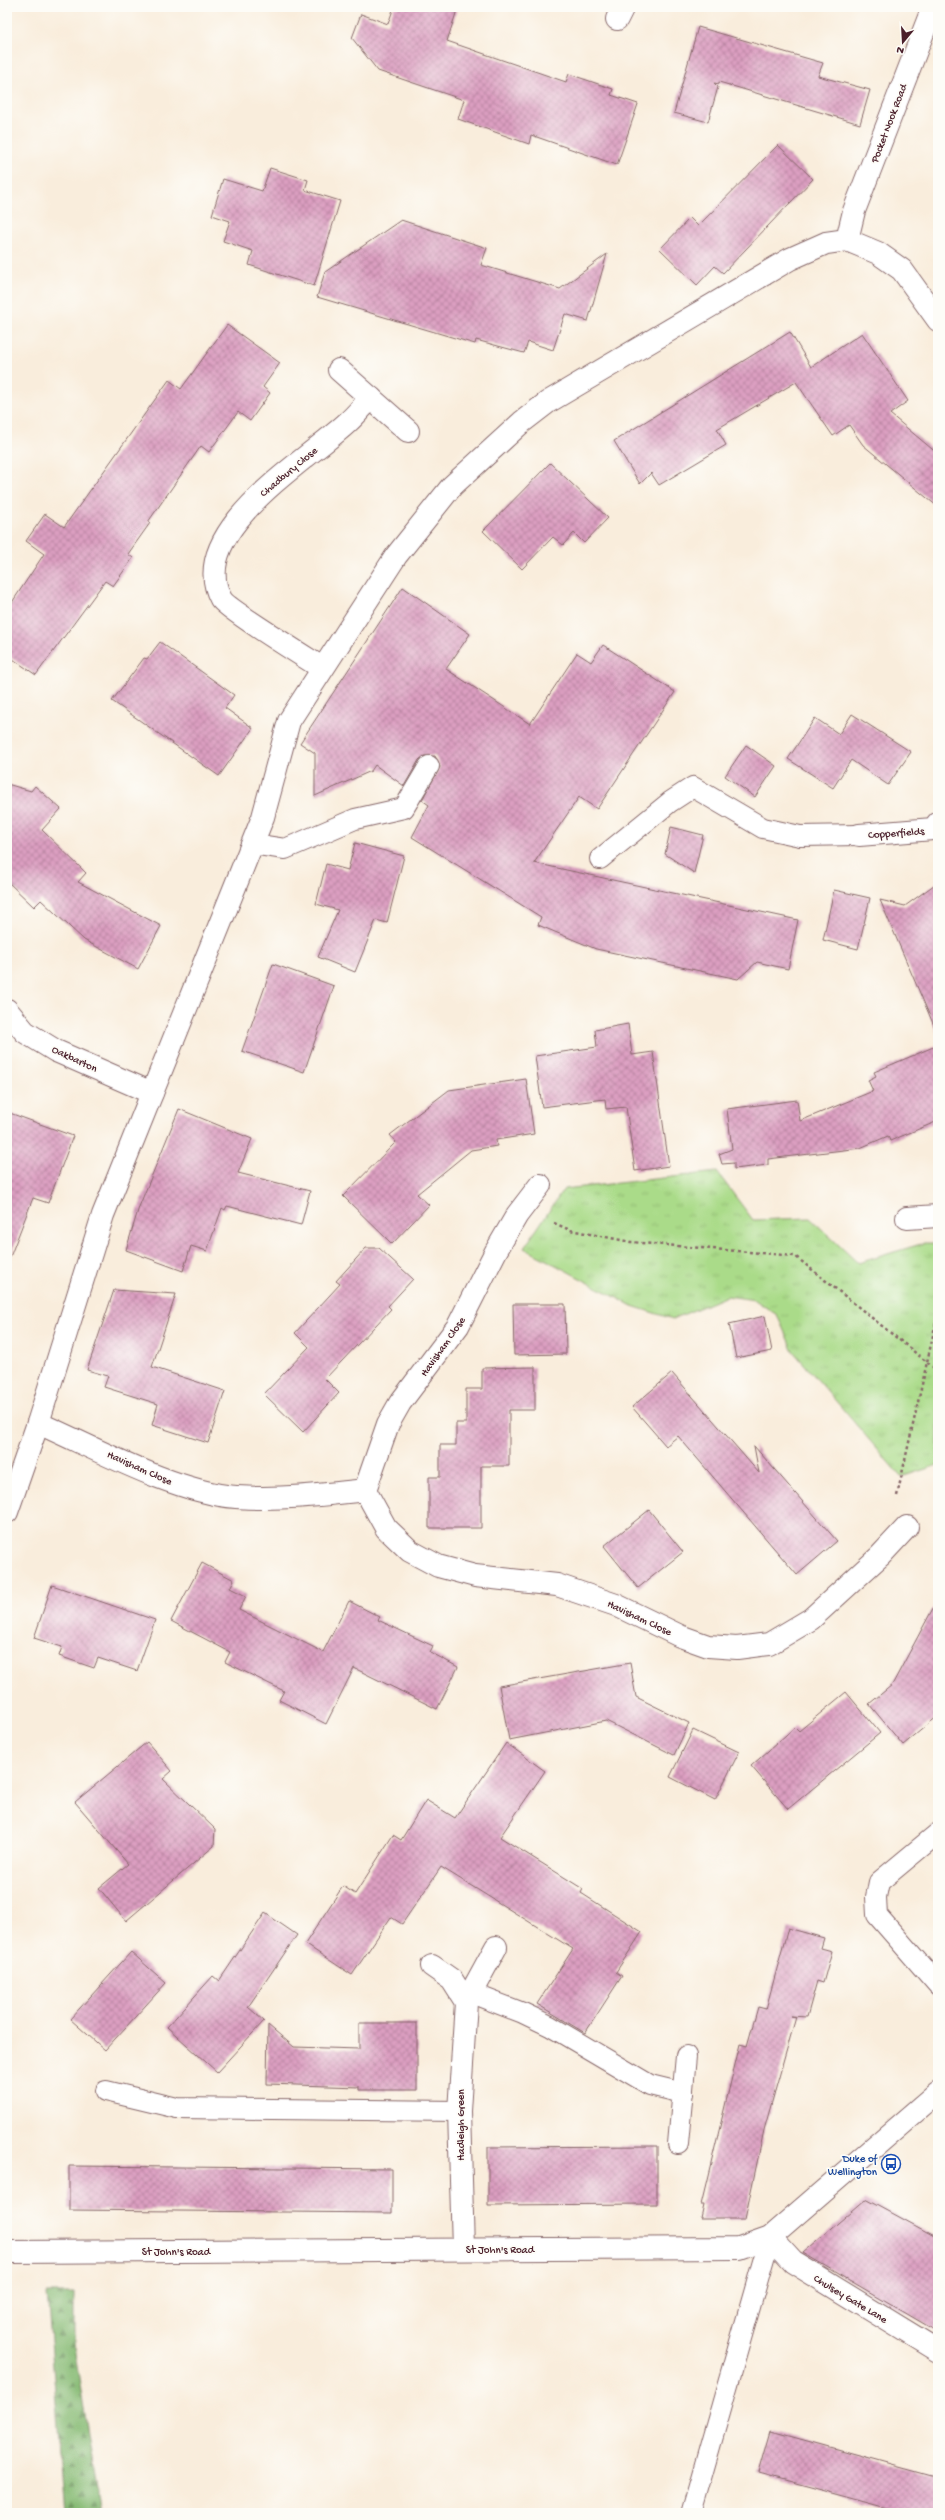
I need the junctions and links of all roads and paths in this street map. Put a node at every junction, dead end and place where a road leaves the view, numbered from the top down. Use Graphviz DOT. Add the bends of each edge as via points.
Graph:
graph roads {
  1 [pos="933,7"];
  2 [pos="847,240"];
  3 [pos="938,320"];
  4 [pos="339,370"];
  5 [pos="371,398"];
  6 [pos="408,431"];
  7 [pos="322,668"];
  8 [pos="429,766"];
  9 [pos="936,828"];
  10 [pos="859,835"];
  11 [pos="252,844"];
  12 [pos="600,859"];
  13 [pos="7,1010"];
  14 [pos="152,1093"];
  15 [pos="540,1185"];
  16 [pos="523,1208"];
  17 [pos="938,1216"];
  18 [pos="907,1218"];
  19 [pos="938,1313"];
  20 [pos="928,1363"];
  21 [pos="938,1371"];
  22 [pos="38,1422"];
  23 [pos="365,1490"];
  24 [pos="7,1512"];
  25 [pos="908,1527"];
  26 [pos="938,1833"];
  27 [pos="496,1947"];
  28 [pos="432,1966"];
  29 [pos="938,1984"];
  30 [pos="468,1998"];
  31 [pos="686,2056"];
  32 [pos="106,2091"];
  33 [pos="938,2092"];
  34 [pos="683,2093"];
  35 [pos="459,2111"];
  36 [pos="678,2144"];
  37 [pos="770,2237"];
  38 [pos="463,2249"];
  39 [pos="7,2252"];
  40 [pos="938,2351"];
  41 [pos="691,2513"];
  1 -- 2 [label="street, Pocket Nook Road" via="854,211"];
  2 -- 3 [label="street" via="878,252 902,270"];
  2 -- 7 [label="street" via="826,243 790,259 548,402 522,422 452,486 396,556"];
  4 -- 5 [label="street"];
  5 -- 6 [label="street"];
  5 -- 7 [label="street, Chadbury Close" via="348,422 262,492 225,537 214,576 222,601"];
  7 -- 11 [label="street" via="289,721 272,791"];
  8 -- 11 [label="lane" via="404,808 355,819 285,849"];
  9 -- 10 [label="street, Copperfields"];
  10 -- 12 [label="lane" via="800,836 763,828 693,787 670,802"];
  11 -- 14 [label="street"];
  13 -- 14 [label="street, Oakbarton" via="25,1032 56,1051"];
  14 -- 22 [label="street" via="103,1215"];
  15 -- 16 [label="street, Havisham Close"];
  16 -- 20 [label="path" via="570,1230 631,1242 795,1256"];
  16 -- 23 [label="street, Havisham Close" via="496,1251 458,1326 400,1403 388,1424"];
  17 -- 18 [label="street"];
  19 -- 20 [label="path"];
  20 -- 21 [label="path"];
  20 -- 25 [label="path" via="893,1510"];
  22 -- 23 [label="street, Havisham Close" via="179,1485 227,1495 282,1499"];
  22 -- 24 [label="street"];
  23 -- 25 [label="street, Havisham Close" via="386,1528 410,1551 438,1566 475,1576 557,1585 616,1605 680,1636 708,1646 737,1648 769,1644 811,1619"];
  26 -- 29 [label="lane" via="879,1882 876,1897 877,1915"];
  27 -- 30 [label="street, Hadleigh Green"];
  28 -- 30 [label="street" via="452,1980"];
  30 -- 34 [label="lane" via="523,2013 550,2026 650,2085"];
  30 -- 35 [label="street, Hadleigh Green"];
  31 -- 34 [label="lane"];
  32 -- 35 [label="lane" via="178,2108"];
  33 -- 37 [label="street, St John's Road"];
  34 -- 36 [label="lane"];
  35 -- 38 [label="street, Hadleigh Green"];
  37 -- 38 [label="street, St John's Road" via="739,2248"];
  37 -- 40 [label="street, Chulsey Gate Lane" via="793,2262"];
  37 -- 41 [label="lane"];
  38 -- 39 [label="street, St John's Road"];
}
